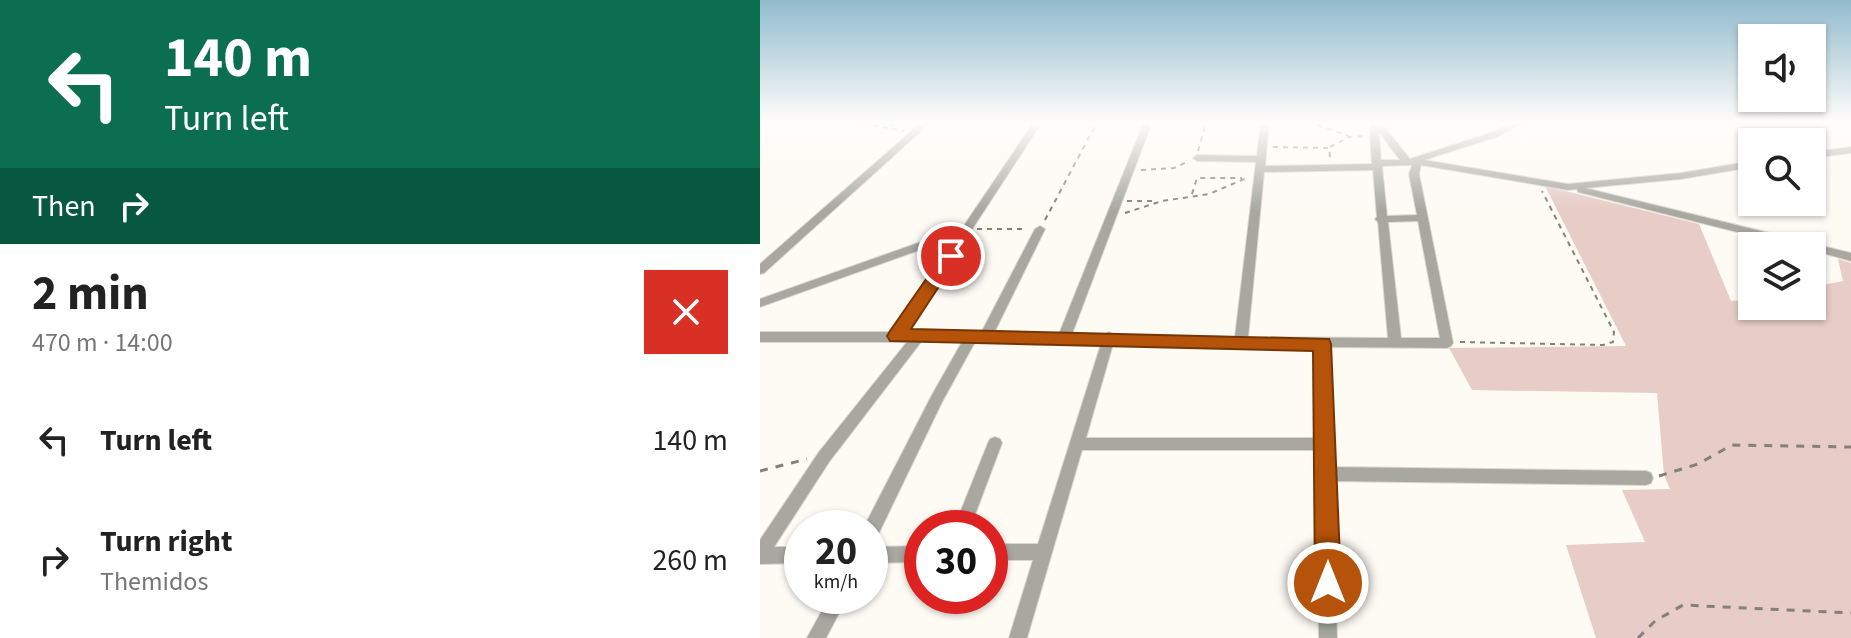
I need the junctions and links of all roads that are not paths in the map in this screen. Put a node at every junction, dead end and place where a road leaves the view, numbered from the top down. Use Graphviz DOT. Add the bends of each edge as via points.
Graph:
graph roads {
  1 [pos="893,152"];
  2 [pos="1019,152"];
  3 [pos="1136,152"];
  4 [pos="1261,152"];
  5 [pos="1375,152"];
  6 [pos="1403,152"];
  7 [pos="1439,152"];
  8 [pos="1197,158"];
  9 [pos="1412,162"];
  10 [pos="1259,163"];
  11 [pos="1376,165"];
  12 [pos="1738,166"];
  13 [pos="1568,187"];
  14 [pos="1423,218"];
  15 [pos="1380,219"];
  16 [pos="968,229"];
  17 [pos="1040,229"];
  18 [pos="1749,232"];
  19 [pos="1826,251"];
  20 [pos="1851,257"];
  21 [pos="760,270"];
  22 [pos="760,303"];
  23 [pos="896,336"];
  24 [pos="918,336"];
  25 [pos="979,336"];
  26 [pos="760,337"];
  27 [pos="1109,337"];
  28 [pos="1064,338"];
  29 [pos="1241,342"];
  30 [pos="1395,343"];
  31 [pos="1322,344"];
  32 [pos="995,443"];
  33 [pos="1077,444"];
  34 [pos="1325,444"];
  35 [pos="1327,474"];
  36 [pos="1646,478"];
  37 [pos="882,510"];
  38 [pos="969,510"];
  39 [pos="1008,552"];
  40 [pos="1042,552"];
  41 [pos="784,555"];
  42 [pos="760,556"];
  43 [pos="829,614"];
  44 [pos="816,638"];
  45 [pos="1018,638"];
  46 [pos="1328,638"];
  1 -- 21 [label="street"];
  2 -- 16 [label="street"];
  3 -- 28 [label="street"];
  4 -- 10 [label="street"];
  5 -- 11 [label="street"];
  6 -- 9 [label="street"];
  7 -- 9 [label="street"];
  8 -- 10 [label="street"];
  9 -- 11 [label="street"];
  9 -- 13 [label="street"];
  9 -- 14 [label="street"];
  10 -- 11 [label="street"];
  10 -- 29 [label="street"];
  11 -- 15 [label="street"];
  12 -- 13 [label="street"];
  13 -- 18 [label="street"];
  14 -- 15 [label="street"];
  14 -- 30 [label="street" via="1447,343"];
  15 -- 30 [label="street"];
  16 -- 22 [label="street"];
  16 -- 23 [label="street"];
  17 -- 25 [label="street"];
  19 -- 20 [label="street"];
  23 -- 24 [label="street"];
  23 -- 26 [label="street"];
  24 -- 25 [label="street"];
  24 -- 42 [label="street" via="824,457"];
  25 -- 28 [label="street"];
  25 -- 37 [label="street" via="937,399"];
  27 -- 28 [label="street"];
  27 -- 29 [label="street"];
  27 -- 33 [label="street"];
  29 -- 31 [label="street"];
  30 -- 31 [label="street"];
  31 -- 34 [label="street"];
  32 -- 38 [label="street"];
  33 -- 34 [label="street"];
  33 -- 40 [label="street"];
  34 -- 35 [label="street"];
  35 -- 36 [label="street"];
  35 -- 46 [label="street"];
  39 -- 40 [label="street"];
  40 -- 45 [label="street"];
  41 -- 42 [label="street"];
  43 -- 44 [label="street"];
}
